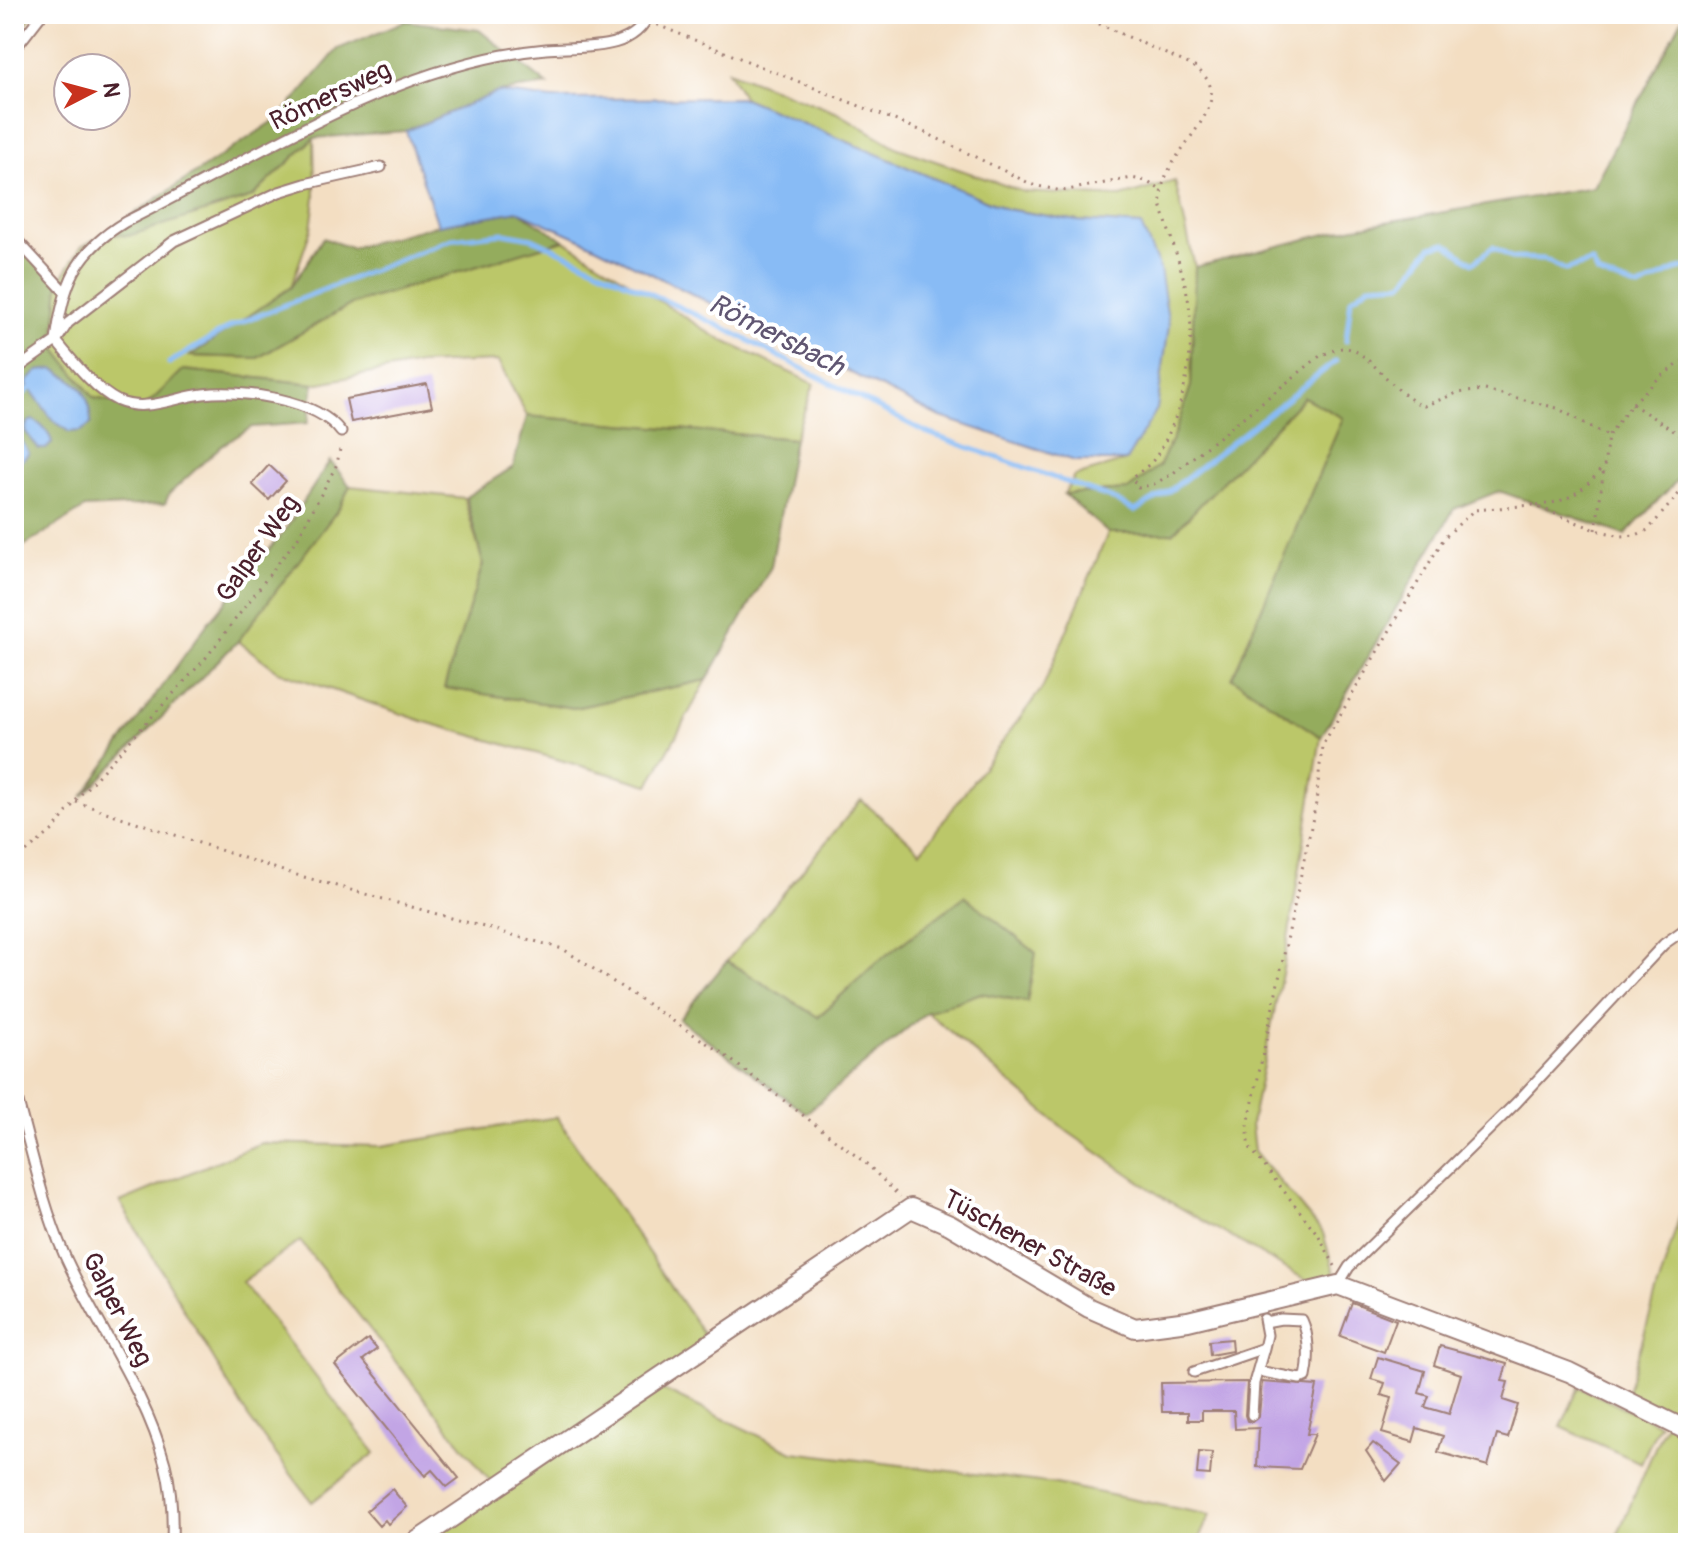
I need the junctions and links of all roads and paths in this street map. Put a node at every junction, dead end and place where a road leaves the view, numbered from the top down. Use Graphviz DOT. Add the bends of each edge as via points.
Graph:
graph roads {
  1 [pos="42,14"];
  2 [pos="1077,14"];
  3 [pos="647,17"];
  4 [pos="14,50"];
  5 [pos="381,167"];
  6 [pos="1159,189"];
  7 [pos="14,237"];
  8 [pos="64,291"];
  9 [pos="56,341"];
  10 [pos="1688,358"];
  11 [pos="14,371"];
  12 [pos="1632,404"];
  13 [pos="341,432"];
  14 [pos="1608,436"];
  15 [pos="1688,440"];
  16 [pos="1605,463"];
  17 [pos="1688,483"];
  18 [pos="1533,505"];
  19 [pos="1596,530"];
  20 [pos="76,802"];
  21 [pos="14,862"];
  22 [pos="1688,927"];
  23 [pos="16,1095"];
  24 [pos="911,1208"];
  25 [pos="1338,1285"];
  26 [pos="1263,1313"];
  27 [pos="1264,1348"];
  28 [pos="1258,1371"];
  29 [pos="1194,1372"];
  30 [pos="1252,1415"];
  31 [pos="1688,1431"];
  32 [pos="172,1543"];
  33 [pos="414,1543"];
  1 -- 4 [label="lane"];
  2 -- 6 [label="path" via="1193,66 1212,86 1207,115 1180,149"];
  3 -- 6 [label="path" via="922,131 1033,185 1062,191 1132,178"];
  3 -- 8 [label="lane, Römersweg" via="638,33 614,44 474,61 349,109 104,234 85,253"];
  5 -- 9 [label="lane" via="279,192 174,241 68,323"];
  6 -- 14 [label="path" via="1188,299 1188,364 1169,431 1153,460 1132,478 1138,488 1172,474 1320,356 1345,347 1362,353 1401,394 1424,406 1457,393 1485,390 1557,408"];
  7 -- 8 [label="lane"];
  8 -- 9 [label="lane"];
  9 -- 11 [label="lane"];
  9 -- 13 [label="lane" via="107,393 127,404 244,394 321,413"];
  10 -- 12 [label="path"];
  12 -- 14 [label="path"];
  12 -- 15 [label="path"];
  13 -- 20 [label="path, Galper Weg" via="337,464 299,536 205,659"];
  14 -- 16 [label="path"];
  16 -- 18 [label="path" via="1589,486 1571,497"];
  16 -- 19 [label="path"];
  17 -- 19 [label="path" via="1648,530 1621,536"];
  18 -- 19 [label="path"];
  18 -- 25 [label="path" via="1474,510 1444,538 1322,746 1316,803 1248,1145 1319,1236 1336,1266"];
  20 -- 21 [label="path, Galper Weg" via="41,842"];
  20 -- 24 [label="path" via="286,872 563,949 722,1053 868,1165"];
  22 -- 25 [label="lane" via="1664,944 1517,1102 1349,1267"];
  23 -- 32 [label="lane, Galper Weg" via="65,1254 149,1419 165,1464 173,1504"];
  24 -- 26 [label="street, Tüschener Straße" via="950,1225 1089,1308 1135,1328"];
  24 -- 33 [label="street, Tüschener Straße"];
  25 -- 26 [label="street, Tüschener Straße"];
  25 -- 31 [label="street" via="1569,1372"];
  26 -- 27 [label="lane"];
  26 -- 28 [label="lane" via="1302,1320 1308,1372 1300,1379"];
  27 -- 28 [label="lane"];
  27 -- 29 [label="lane"];
  28 -- 30 [label="lane"];
}
